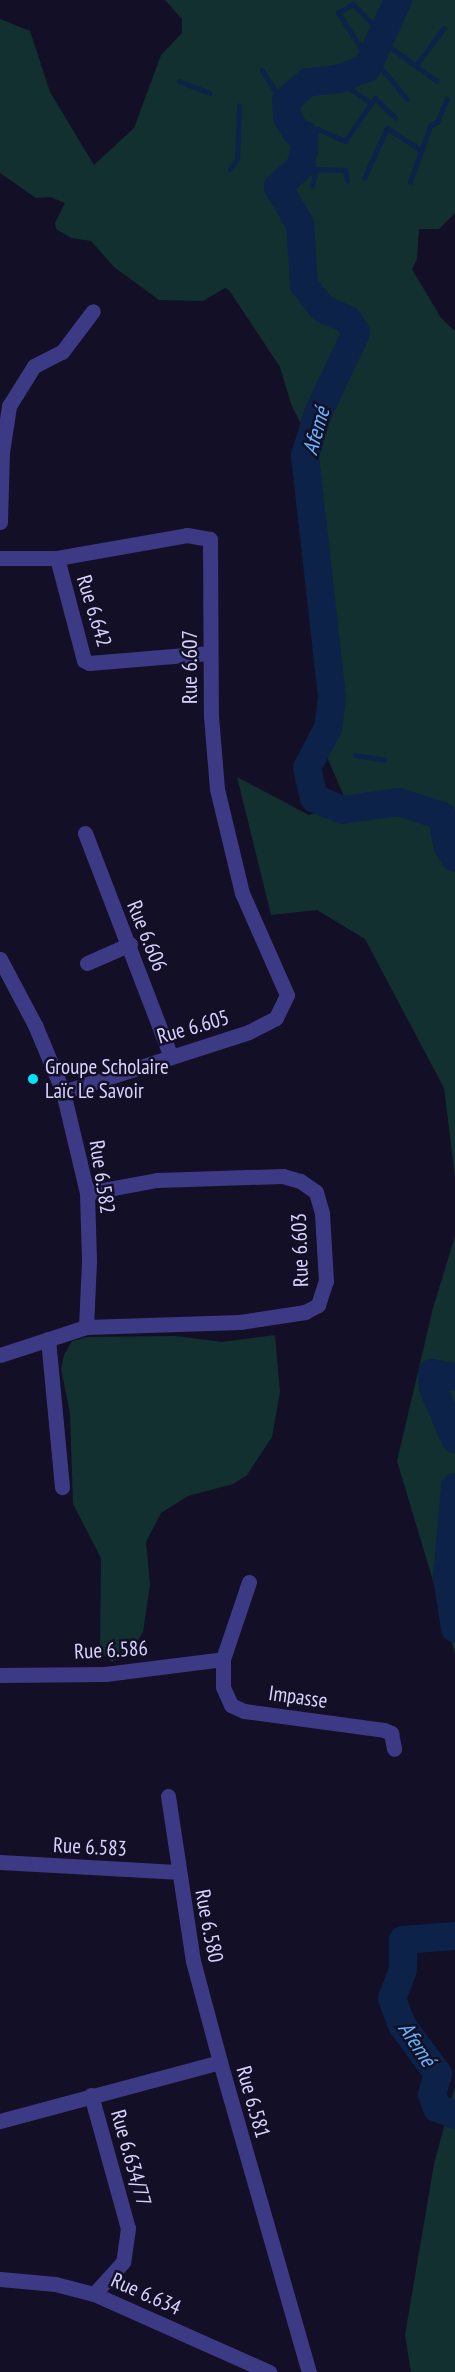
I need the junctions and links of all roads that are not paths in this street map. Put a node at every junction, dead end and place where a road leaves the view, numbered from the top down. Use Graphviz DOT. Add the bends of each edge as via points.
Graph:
graph roads {
  1 [pos="93,311"];
  2 [pos="1,468"];
  3 [pos="0,522"];
  4 [pos="0,558"];
  5 [pos="57,558"];
  6 [pos="210,653"];
  7 [pos="85,832"];
  8 [pos="130,944"];
  9 [pos="0,959"];
  10 [pos="87,963"];
  11 [pos="287,995"];
  12 [pos="170,1055"];
  13 [pos="63,1092"];
  14 [pos="87,1193"];
  15 [pos="86,1328"];
  16 [pos="48,1339"];
  17 [pos="0,1355"];
  18 [pos="62,1487"];
  19 [pos="249,1582"];
  20 [pos="223,1659"];
  21 [pos="0,1675"];
  22 [pos="394,1749"];
  23 [pos="168,1796"];
  24 [pos="0,1862"];
  25 [pos="177,1872"];
  26 [pos="220,2062"];
  27 [pos="91,2095"];
  28 [pos="0,2121"];
  29 [pos="0,2279"];
  30 [pos="94,2294"];
  31 [pos="268,2372"];
  32 [pos="309,2372"];
  1 -- 2 [label="street" via="62,352 33,366 20,384 9,406"];
  2 -- 3 [label="street"];
  4 -- 5 [label="street, Rue 6.607"];
  5 -- 6 [label="street, Rue 6.642" via="84,660 89,663"];
  5 -- 6 [label="street, Rue 6.607" via="149,539 187,535 210,539"];
  6 -- 11 [label="street, Rue 6.607" via="217,789 230,850 242,893"];
  7 -- 8 [label="street, Rue 6.606"];
  8 -- 10 [label="street"];
  8 -- 12 [label="street, Rue 6.606"];
  9 -- 13 [label="street, Rue 6.582" via="35,1025"];
  11 -- 12 [label="street, Rue 6.605" via="276,1018 262,1026 232,1039"];
  12 -- 13 [label="street, Rue 6.605"];
  13 -- 14 [label="street, Rue 6.582"];
  14 -- 15 [label="street, Rue 6.582"];
  14 -- 15 [label="street, Rue 6.603" via="158,1180 283,1176 300,1181 316,1192 322,1213 326,1281 318,1305 305,1312 240,1322"];
  15 -- 16 [label="street"];
  16 -- 17 [label="street"];
  16 -- 18 [label="street"];
  19 -- 20 [label="street"];
  20 -- 21 [label="street, Rue 6.586" via="105,1674"];
  20 -- 22 [label="street, Impasse" via="223,1687 231,1705 244,1711 384,1730 391,1733"];
  23 -- 25 [label="street, Rue 6.580"];
  24 -- 25 [label="street, Rue 6.583"];
  25 -- 26 [label="street, Rue 6.580" via="193,1961"];
  26 -- 27 [label="street, Rue 6.581"];
  26 -- 32 [label="street, Rue 6.581"];
  27 -- 28 [label="street, Rue 6.581"];
  27 -- 30 [label="street, Rue 6.634/77" via="128,2228 123,2262"];
  29 -- 30 [label="street, Rue 6.634" via="54,2284"];
  30 -- 31 [label="street, Rue 6.634"];
}
